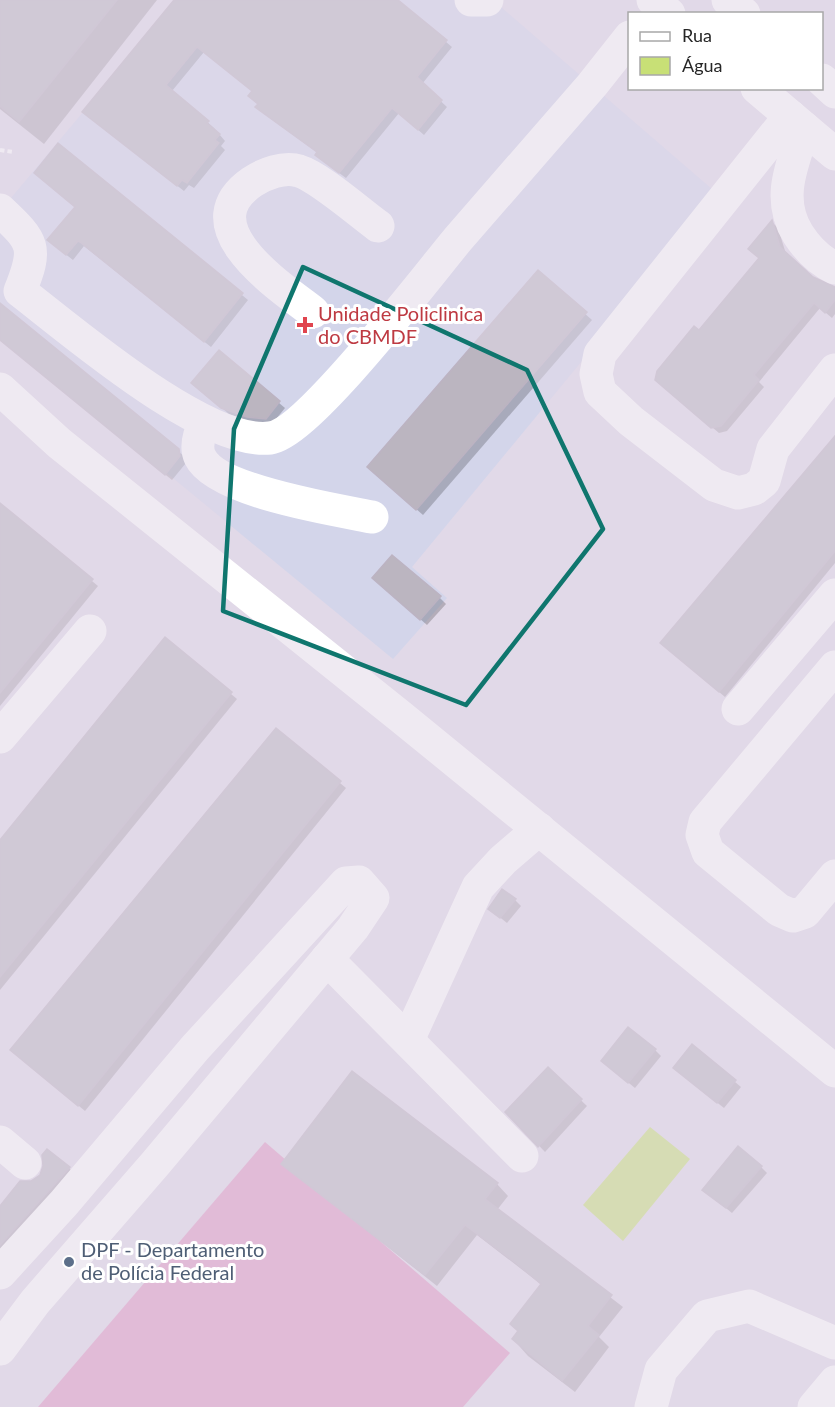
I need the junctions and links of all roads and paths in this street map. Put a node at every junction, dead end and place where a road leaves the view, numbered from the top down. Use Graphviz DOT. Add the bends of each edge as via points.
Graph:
graph roads {
  1 [pos="471,0"];
  2 [pos="487,0"];
  3 [pos="728,0"];
  4 [pos="742,12"];
  5 [pos="628,39"];
  6 [pos="823,81"];
  7 [pos="759,90"];
  8 [pos="835,92"];
  9 [pos="797,122"];
  10 [pos="0,150"];
  11 [pos="13,152"];
  12 [pos="835,154"];
  13 [pos="0,210"];
  14 [pos="378,226"];
  15 [pos="835,268"];
  16 [pos="313,312"];
  17 [pos="835,370"];
  18 [pos="0,389"];
  19 [pos="205,422"];
  20 [pos="372,517"];
  21 [pos="835,595"];
  22 [pos="90,631"];
  23 [pos="835,667"];
  24 [pos="738,709"];
  25 [pos="0,737"];
  26 [pos="539,829"];
  27 [pos="835,876"];
  28 [pos="327,958"];
  29 [pos="408,1040"];
  30 [pos="835,1071"];
  31 [pos="0,1142"];
  32 [pos="522,1156"];
  33 [pos="25,1163"];
  34 [pos="0,1273"];
  35 [pos="0,1278"];
  36 [pos="35,1302"];
  37 [pos="835,1343"];
  38 [pos="0,1349"];
  39 [pos="835,1382"];
  40 [pos="651,1407"];
  41 [pos="814,1407"];
  1 -- 2 [label="street"];
  3 -- 4 [label="street"];
  5 -- 19 [label="street" via="345,375 306,414 288,430 270,438 249,436"];
  6 -- 8 [label="street"];
  7 -- 9 [label="street"];
  9 -- 12 [label="street"];
  9 -- 15 [label="street" via="785,207 806,247"];
  9 -- 17 [label="street" via="600,354 597,384 600,392 631,421 714,485 738,493 754,489 764,481 773,449"];
  10 -- 11 [label="path"];
  13 -- 19 [label="street" via="30,241 32,263 20,291 149,390"];
  14 -- 16 [label="street" via="300,171 267,174 240,190 231,204 229,222 243,251"];
  18 -- 26 [label="street" via="59,443"];
  19 -- 20 [label="street" via="199,441 201,459 236,484 312,506"];
  21 -- 24 [label="street"];
  22 -- 25 [label="street"];
  23 -- 27 [label="street" via="705,822 702,835 708,852 779,910 793,916 805,912"];
  26 -- 29 [label="street" via="478,887"];
  26 -- 30 [label="street"];
  28 -- 29 [label="street"];
  28 -- 34 [label="street" via="372,903 372,897 359,882 346,883 195,1048"];
  28 -- 36 [label="street"];
  29 -- 32 [label="street"];
  31 -- 33 [label="street"];
  35 -- 36 [label="street"];
  36 -- 38 [label="street"];
  37 -- 40 [label="street" via="749,1306 707,1316 661,1370"];
  39 -- 41 [label="street"];
}
